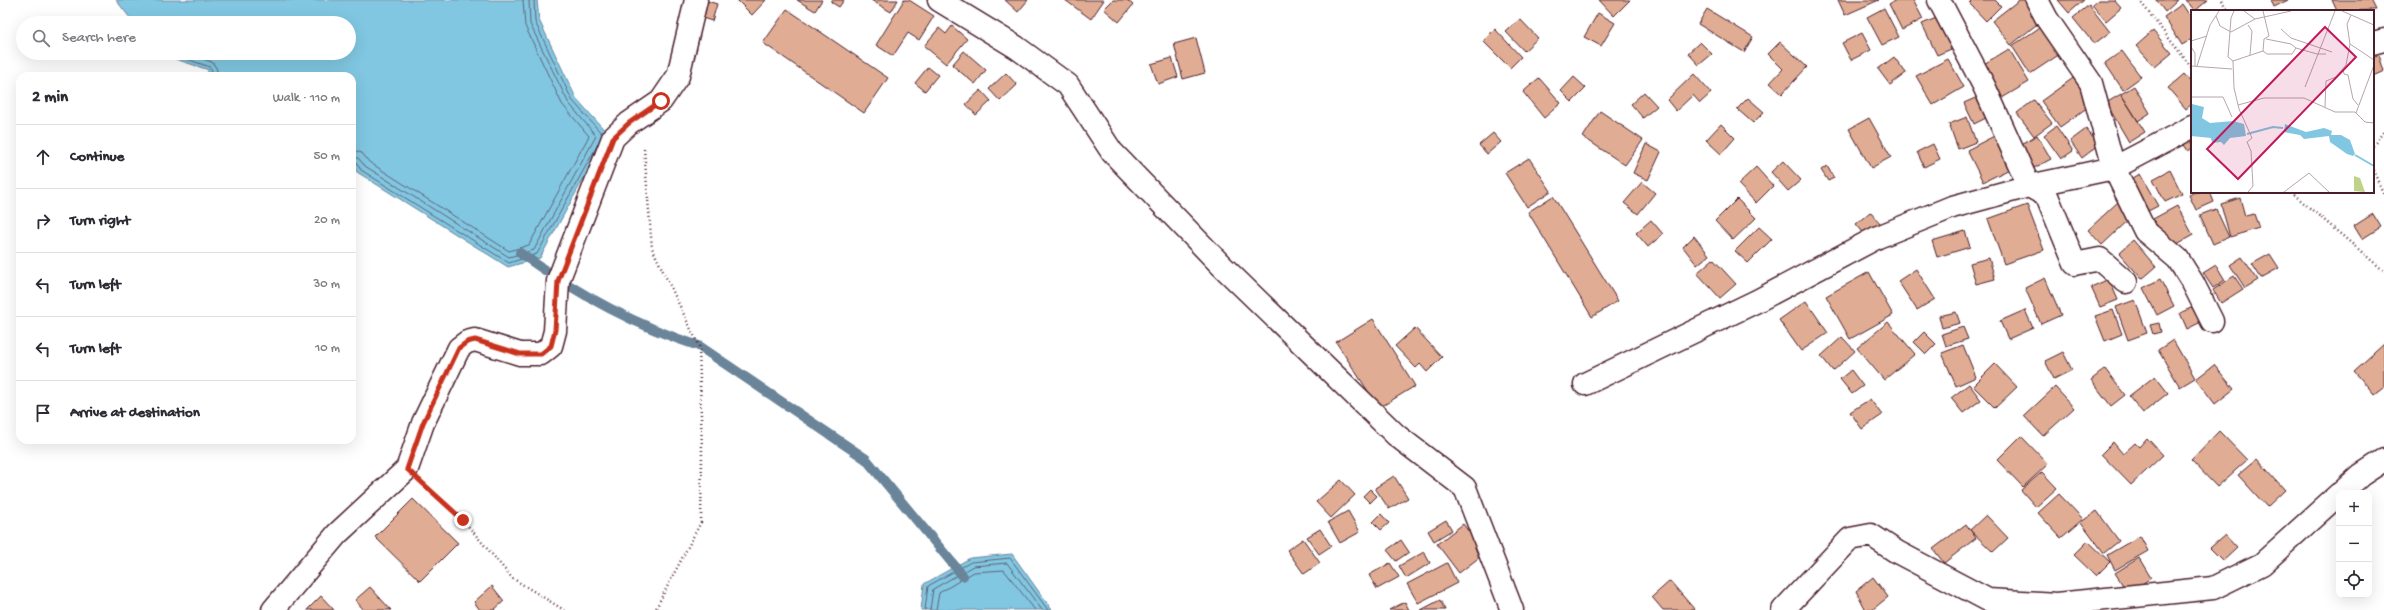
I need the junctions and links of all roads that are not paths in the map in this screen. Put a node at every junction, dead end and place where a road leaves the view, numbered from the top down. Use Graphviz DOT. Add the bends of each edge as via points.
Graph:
graph roads {
  1 [pos="696,0"];
  2 [pos="939,0"];
  3 [pos="1939,0"];
  4 [pos="2037,0"];
  5 [pos="2384,40"];
  6 [pos="2374,44"];
  7 [pos="2191,128"];
  8 [pos="2114,168"];
  9 [pos="2030,186"];
  10 [pos="2126,282"];
  11 [pos="2212,321"];
  12 [pos="1585,384"];
  13 [pos="2384,460"];
  14 [pos="2344,490"];
  15 [pos="2336,498"];
  16 [pos="2134,603"];
  17 [pos="272,610"];
  18 [pos="1512,610"];
  19 [pos="1783,610"];
  1 -- 17 [label="street" via="678,76 661,101 613,138 558,281 555,330 551,346 541,354 520,354 475,340 459,348 423,423 407,469 337,534"];
  2 -- 18 [label="street" via="1016,47 1068,85 1112,152 1221,265 1396,435 1465,488"];
  3 -- 9 [label="street" via="1984,86"];
  4 -- 8 [label="street" via="2091,83"];
  5 -- 6 [label="street"];
  7 -- 8 [label="street"];
  8 -- 9 [label="street"];
  8 -- 11 [label="street" via="2145,231 2178,259 2194,283"];
  9 -- 10 [label="street" via="2047,196 2076,264 2100,259"];
  9 -- 12 [label="street" via="1952,207 1878,237 1757,301"];
  13 -- 14 [label="street"];
  15 -- 16 [label="street" via="2262,564 2213,588"];
  16 -- 19 [label="street" via="2057,604 1988,600 1897,552 1871,534 1850,539"];
}
